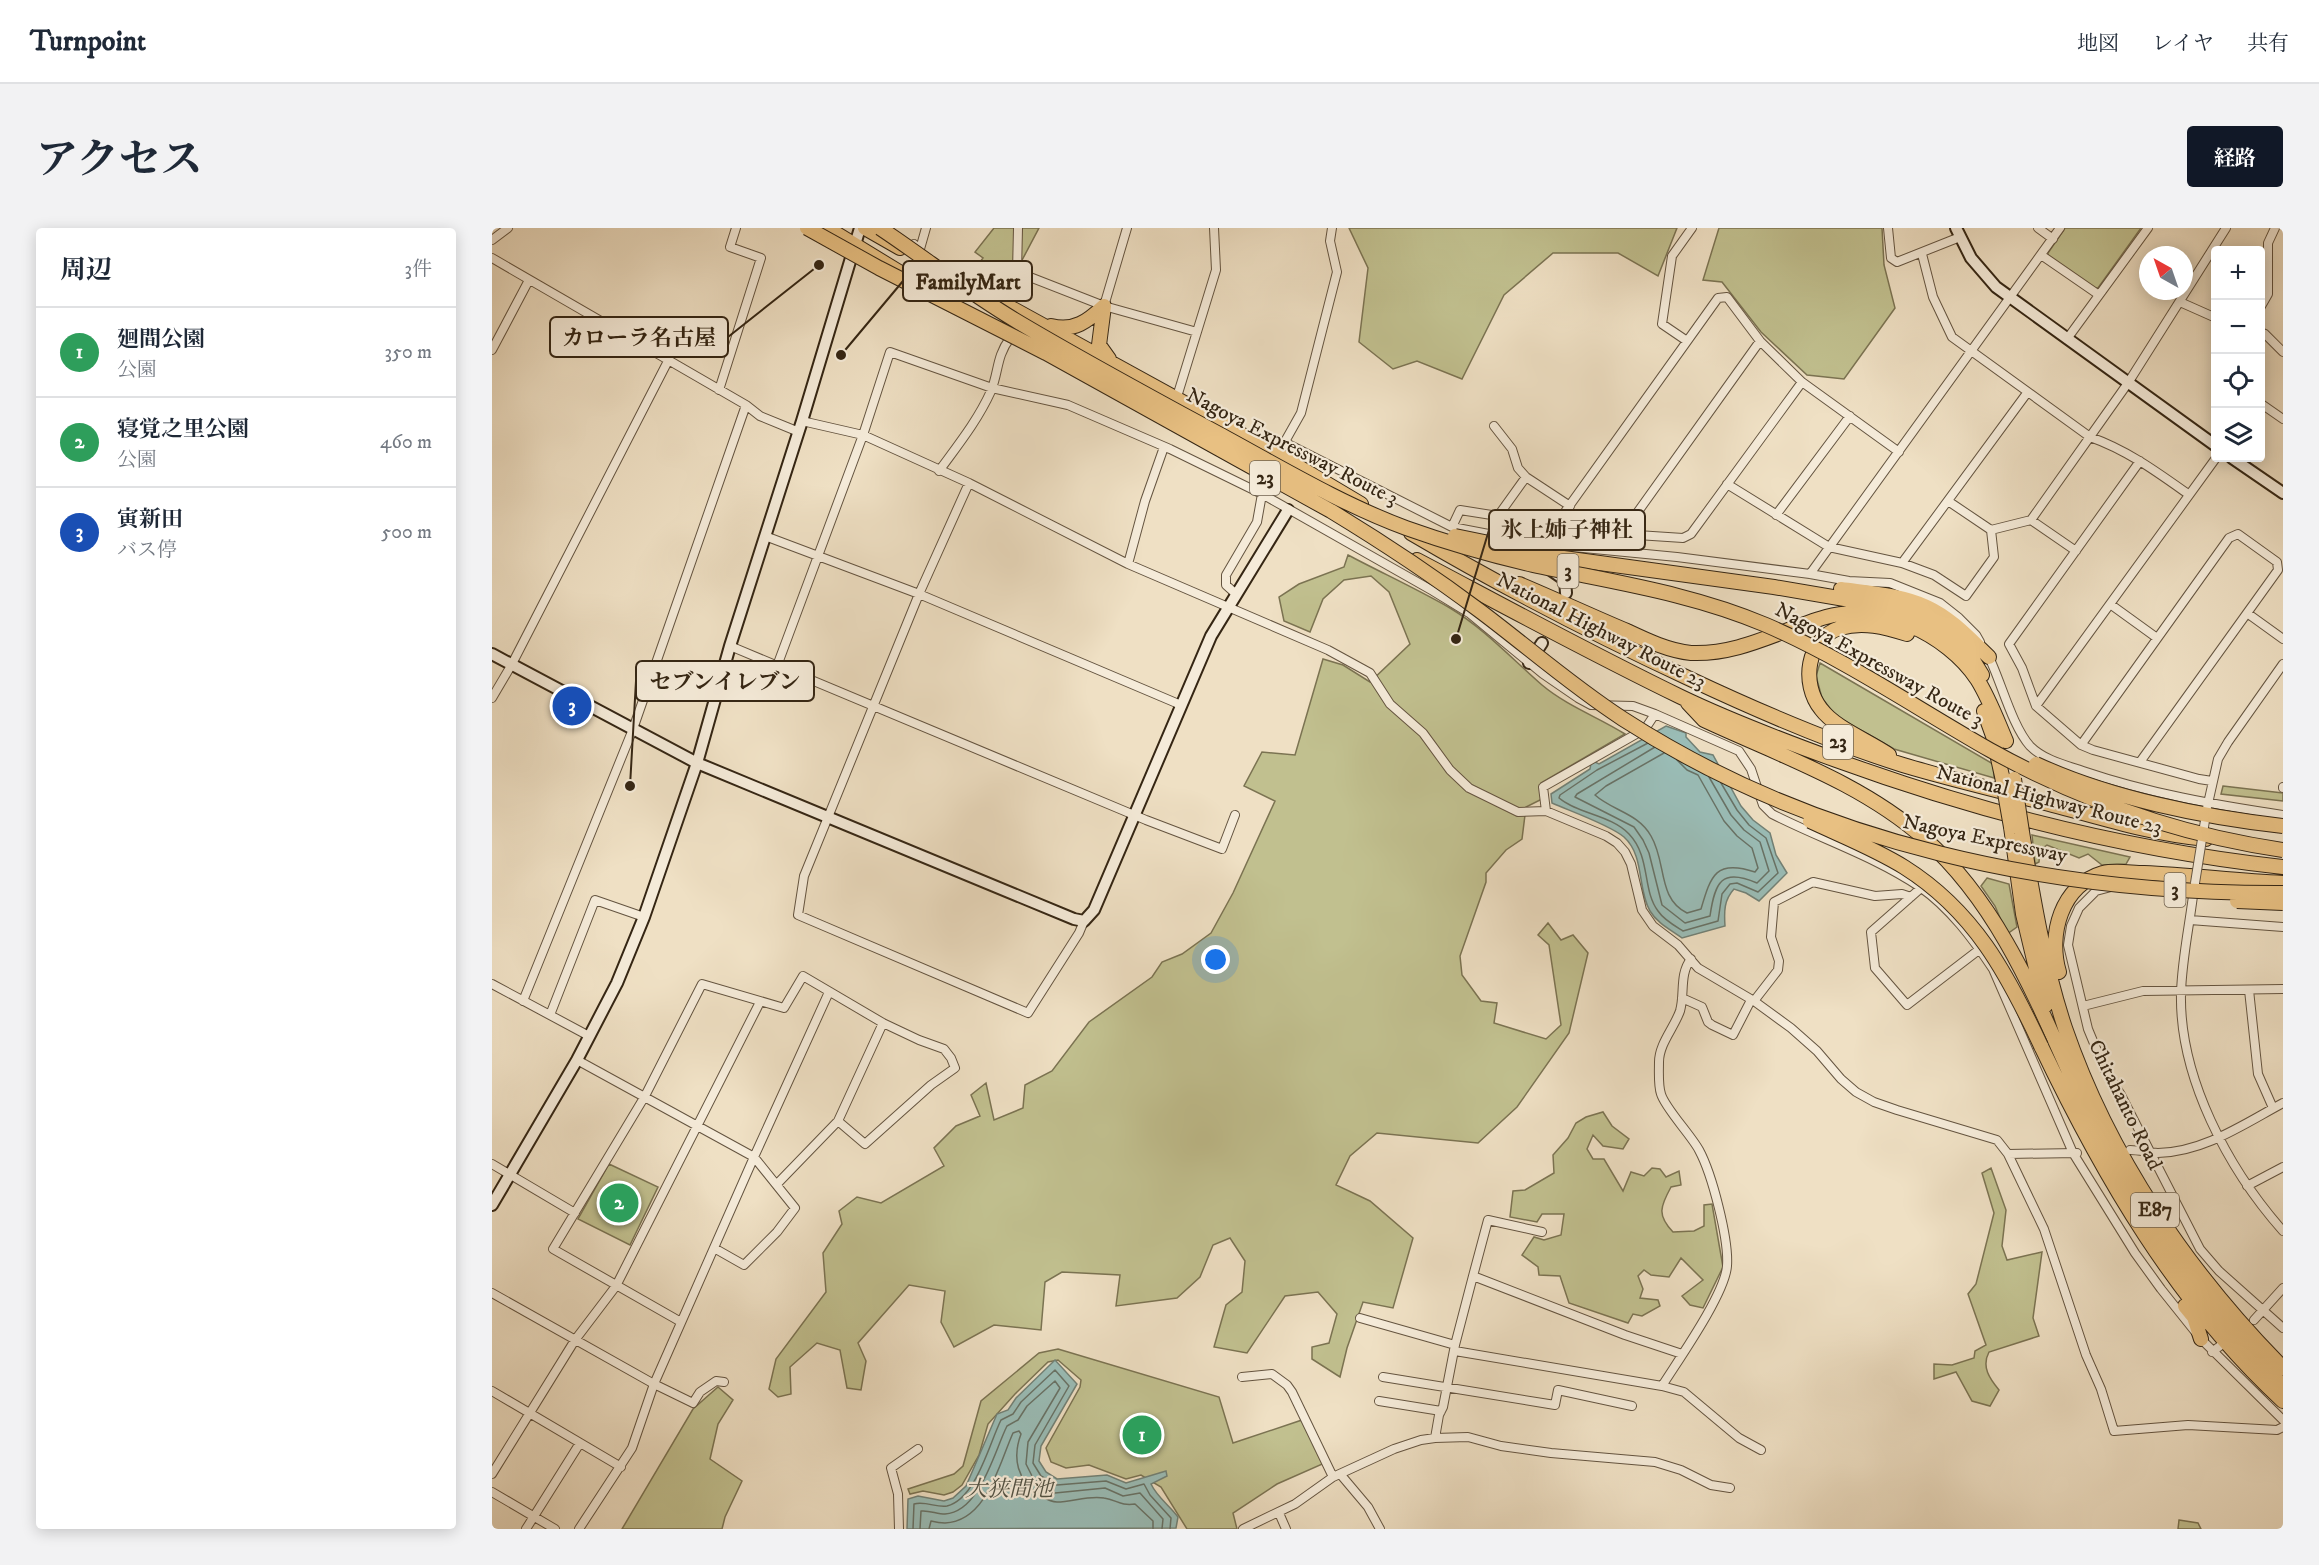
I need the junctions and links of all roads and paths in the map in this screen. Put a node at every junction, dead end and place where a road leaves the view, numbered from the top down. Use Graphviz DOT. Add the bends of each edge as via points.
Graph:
graph roads {
  1 [pos="508,228"];
  2 [pos="736,228"];
  3 [pos="807,228"];
  4 [pos="812,228"];
  5 [pos="860,228"];
  6 [pos="865,228"];
  7 [pos="880,228"];
  8 [pos="890,228"];
  9 [pos="926,228"];
  10 [pos="1018,228"];
  11 [pos="1127,228"];
  12 [pos="1214,228"];
  13 [pos="1332,228"];
  14 [pos="1692,228"];
  15 [pos="1888,228"];
  16 [pos="2038,228"];
  17 [pos="2060,228"];
  18 [pos="2148,228"];
  19 [pos="2226,228"];
  20 [pos="2275,228"];
  21 [pos="831,231"];
  22 [pos="1958,233"];
  23 [pos="2053,239"];
  24 [pos="492,240"];
  25 [pos="854,245"];
  26 [pos="1922,254"];
  27 [pos="2041,255"];
  28 [pos="492,258"];
  29 [pos="529,280"];
  30 [pos="2099,295"];
  31 [pos="2011,298"];
  32 [pos="2265,300"];
  33 [pos="2180,303"];
  34 [pos="1104,306"];
  35 [pos="2211,316"];
  36 [pos="1037,322"];
  37 [pos="1197,332"];
  38 [pos="2265,334"];
  39 [pos="1010,338"];
  40 [pos="2067,339"];
  41 [pos="1760,341"];
  42 [pos="1686,342"];
  43 [pos="492,350"];
  44 [pos="1972,352"];
  45 [pos="2283,352"];
  46 [pos="668,361"];
  47 [pos="1126,372"];
  48 [pos="1802,382"];
  49 [pos="2128,383"];
  50 [pos="992,388"];
  51 [pos="719,390"];
  52 [pos="2027,393"];
  53 [pos="1176,400"];
  54 [pos="746,405"];
  55 [pos="2265,406"];
  56 [pos="1850,416"];
  57 [pos="2283,419"];
  58 [pos="1494,426"];
  59 [pos="801,427"];
  60 [pos="863,435"];
  61 [pos="2090,437"];
  62 [pos="2211,442"];
  63 [pos="1164,447"];
  64 [pos="1281,448"];
  65 [pos="1899,452"];
  66 [pos="2140,461"];
  67 [pos="2213,462"];
  68 [pos="2238,462"];
  69 [pos="939,471"];
  70 [pos="1526,477"];
  71 [pos="969,483"];
  72 [pos="1727,484"];
  73 [pos="2283,493"];
  74 [pos="1262,494"];
  75 [pos="2188,494"];
  76 [pos="1948,501"];
  77 [pos="1570,506"];
  78 [pos="1288,510"];
  79 [pos="1776,515"];
  80 [pos="2031,520"];
  81 [pos="1556,526"];
  82 [pos="1452,527"];
  83 [pos="1991,530"];
  84 [pos="1622,534"];
  85 [pos="1426,535"];
  86 [pos="765,536"];
  87 [pos="1542,544"];
  88 [pos="1829,547"];
  89 [pos="1437,548"];
  90 [pos="2076,551"];
  91 [pos="819,558"];
  92 [pos="1902,563"];
  93 [pos="1128,564"];
  94 [pos="1810,574"];
  95 [pos="1776,583"];
  96 [pos="1566,593"];
  97 [pos="919,594"];
  98 [pos="1236,594"];
  99 [pos="2110,604"];
  100 [pos="1229,606"];
  101 [pos="2247,613"];
  102 [pos="2157,638"];
  103 [pos="2283,639"];
  104 [pos="1542,643"];
  105 [pos="730,646"];
  106 [pos="492,654"];
  107 [pos="1989,657"];
  108 [pos="1529,663"];
  109 [pos="512,664"];
  110 [pos="2283,664"];
  111 [pos="777,666"];
  112 [pos="492,698"];
  113 [pos="1682,698"];
  114 [pos="873,705"];
  115 [pos="1180,705"];
  116 [pos="2036,706"];
  117 [pos="1655,714"];
  118 [pos="1951,727"];
  119 [pos="633,729"];
  120 [pos="2006,741"];
  121 [pos="2081,745"];
  122 [pos="1693,760"];
  123 [pos="2140,762"];
  124 [pos="697,763"];
  125 [pos="1903,765"];
  126 [pos="2008,778"];
  127 [pos="2212,780"];
  128 [pos="2207,806"];
  129 [pos="1546,811"];
  130 [pos="1134,815"];
  131 [pos="1235,815"];
  132 [pos="2283,815"];
  133 [pos="827,818"];
  134 [pos="2283,826"];
  135 [pos="2016,830"];
  136 [pos="2278,845"];
  137 [pos="2283,850"];
  138 [pos="2283,867"];
  139 [pos="2067,880"];
  140 [pos="2283,883"];
  141 [pos="2195,885"];
  142 [pos="1921,888"];
  143 [pos="2283,892"];
  144 [pos="1911,897"];
  145 [pos="2283,903"];
  146 [pos="644,917"];
  147 [pos="2190,920"];
  148 [pos="1084,921"];
  149 [pos="2283,927"];
  150 [pos="1980,949"];
  151 [pos="1690,959"];
  152 [pos="492,984"];
  153 [pos="2283,989"];
  154 [pos="2249,990"];
  155 [pos="2181,991"];
  156 [pos="829,992"];
  157 [pos="1682,998"];
  158 [pos="523,1001"];
  159 [pos="1752,1001"];
  160 [pos="760,1002"];
  161 [pos="2083,1006"];
  162 [pos="550,1015"];
  163 [pos="883,1023"];
  164 [pos="2066,1029"];
  165 [pos="589,1036"];
  166 [pos="2062,1059"];
  167 [pos="577,1060"];
  168 [pos="645,1096"];
  169 [pos="2283,1103"];
  170 [pos="2273,1108"];
  171 [pos="838,1121"];
  172 [pos="2078,1121"];
  173 [pos="696,1126"];
  174 [pos="2221,1137"];
  175 [pos="2130,1150"];
  176 [pos="2149,1151"];
  177 [pos="2076,1153"];
  178 [pos="2008,1154"];
  179 [pos="754,1156"];
  180 [pos="492,1164"];
  181 [pos="2283,1167"];
  182 [pos="509,1175"];
  183 [pos="777,1184"];
  184 [pos="2247,1186"];
  185 [pos="492,1205"];
  186 [pos="575,1213"];
  187 [pos="2283,1231"];
  188 [pos="1542,1232"];
  189 [pos="714,1248"];
  190 [pos="1473,1275"];
  191 [pos="616,1286"];
  192 [pos="2283,1287"];
  193 [pos="492,1293"];
  194 [pos="2263,1308"];
  195 [pos="1360,1317"];
  196 [pos="2254,1320"];
  197 [pos="681,1322"];
  198 [pos="2283,1328"];
  199 [pos="2201,1339"];
  200 [pos="575,1340"];
  201 [pos="2220,1346"];
  202 [pos="1455,1348"];
  203 [pos="2212,1352"];
  204 [pos="1682,1354"];
  205 [pos="2283,1368"];
  206 [pos="1242,1377"];
  207 [pos="1383,1377"];
  208 [pos="724,1382"];
  209 [pos="654,1384"];
  210 [pos="1662,1386"];
  211 [pos="2283,1386"];
  212 [pos="1446,1388"];
  213 [pos="492,1391"];
  214 [pos="1379,1401"];
  215 [pos="2283,1401"];
  216 [pos="1632,1406"];
  217 [pos="1441,1411"];
  218 [pos="530,1413"];
  219 [pos="2283,1420"];
  220 [pos="2283,1427"];
  221 [pos="1436,1438"];
  222 [pos="580,1443"];
  223 [pos="918,1449"];
  224 [pos="1761,1450"];
  225 [pos="621,1467"];
  226 [pos="492,1474"];
  227 [pos="1337,1476"];
  228 [pos="1730,1488"];
  229 [pos="492,1492"];
  230 [pos="1279,1513"];
  231 [pos="534,1516"];
  232 [pos="526,1529"];
  233 [pos="555,1529"];
  234 [pos="579,1529"];
  235 [pos="899,1529"];
  236 [pos="1243,1529"];
  237 [pos="1286,1529"];
  238 [pos="1380,1529"];
  1 -- 24 [label="street"];
  2 -- 51 [label="street" via="730,247 761,258"];
  3 -- 122 [label="highway, Nagoya Expressway Route 3 / 3, bridge" via="1046,353 1377,539 1480,611 1591,698"];
  4 -- 25 [label="highway, 23" via="833,241"];
  5 -- 25 [label="street"];
  6 -- 36 [label="highway, National Highway Route 23 / 23"];
  7 -- 85 [label="highway, Nagoya Expressway Route 3 / 3, bridge" via="973,294 1053,342 1312,485"];
  8 -- 9 [label="street" via="920,249"];
  10 -- 34 [label="street" via="1017,272"];
  11 -- 34 [label="street"];
  12 -- 37 [label="street" via="1216,270"];
  13 -- 64 [label="street" via="1330,241 1337,272 1301,413"];
  14 -- 42 [label="street" via="1672,256 1662,324"];
  15 -- 26 [label="street" via="1891,258 1898,262"];
  16 -- 23 [label="street"];
  17 -- 23 [label="street"];
  18 -- 30 [label="street"];
  19 -- 33 [label="street"];
  20 -- 32 [label="street" via="2268,243 2268,294"];
  21 -- 25 [label="highway, National Highway Route 23 / 23"];
  22 -- 26 [label="street"];
  22 -- 31 [label="street" via="1983,273"];
  23 -- 27 [label="street"];
  25 -- 39 [label="highway, National Highway Route 23 / 23"];
  25 -- 59 [label="street"];
  26 -- 44 [label="street" via="1934,297 1952,337"];
  27 -- 30 [label="street"];
  27 -- 31 [label="street"];
  28 -- 29 [label="street"];
  29 -- 43 [label="street"];
  29 -- 46 [label="street"];
  30 -- 40 [label="street"];
  31 -- 40 [label="street"];
  31 -- 44 [label="street"];
  33 -- 35 [label="street"];
  33 -- 49 [label="street"];
  34 -- 36 [label="highway" via="1079,326 1060,328"];
  34 -- 37 [label="street"];
  34 -- 47 [label="highway" via="1099,345 1105,356"];
  36 -- 47 [label="highway, National Highway Route 23 / 23"];
  37 -- 53 [label="street"];
  38 -- 45 [label="street"];
  39 -- 50 [label="street" via="1001,350"];
  39 -- 113 [label="highway, National Highway Route 23 / 23" via="1331,515"];
  40 -- 49 [label="street"];
  41 -- 42 [label="street" via="1727,297 1718,298"];
  41 -- 48 [label="street"];
  41 -- 84 [label="street"];
  42 -- 77 [label="street"];
  44 -- 52 [label="street"];
  44 -- 65 [label="street"];
  46 -- 51 [label="street"];
  46 -- 109 [label="street"];
  47 -- 53 [label="highway, National Highway Route 23 / 23"];
  48 -- 56 [label="street"];
  48 -- 72 [label="street"];
  49 -- 61 [label="street"];
  49 -- 62 [label="street"];
  50 -- 60 [label="street" via="890,352"];
  50 -- 63 [label="street" via="1068,405"];
  50 -- 69 [label="street" via="976,420"];
  51 -- 54 [label="street"];
  52 -- 61 [label="street"];
  52 -- 76 [label="street"];
  53 -- 64 [label="highway, National Highway Route 23 / 23"];
  54 -- 59 [label="street" via="760,416"];
  54 -- 119 [label="street"];
  55 -- 57 [label="street"];
  56 -- 65 [label="street"];
  56 -- 79 [label="street"];
  58 -- 70 [label="street" via="1512,449 1518,468"];
  59 -- 60 [label="street"];
  59 -- 86 [label="street"];
  60 -- 69 [label="street"];
  60 -- 91 [label="street"];
  61 -- 66 [label="street"];
  61 -- 80 [label="street"];
  63 -- 74 [label="street"];
  63 -- 93 [label="street"];
  64 -- 82 [label="street"];
  64 -- 89 [label="highway, National Highway Route 23 / 23"];
  65 -- 88 [label="street"];
  66 -- 75 [label="street"];
  66 -- 90 [label="street"];
  67 -- 75 [label="street"];
  68 -- 73 [label="street"];
  69 -- 71 [label="street"];
  70 -- 77 [label="street"];
  70 -- 82 [label="street" via="1498,516 1460,510"];
  71 -- 93 [label="street"];
  71 -- 97 [label="street"];
  72 -- 79 [label="street"];
  72 -- 84 [label="street" via="1691,534 1683,538"];
  74 -- 78 [label="street"];
  74 -- 98 [label="street" via="1257,522 1226,574 1226,585"];
  75 -- 99 [label="street"];
  76 -- 83 [label="street"];
  76 -- 92 [label="street"];
  77 -- 81 [label="street"];
  78 -- 98 [label="street"];
  78 -- 108 [label="street" via="1460,607"];
  79 -- 88 [label="street"];
  80 -- 83 [label="street"];
  80 -- 90 [label="street"];
  81 -- 84 [label="street"];
  81 -- 87 [label="street"];
  82 -- 87 [label="street"];
  83 -- 92 [label="street" via="1994,557 1966,596 1934,575"];
  85 -- 95 [label="highway, bridge" via="1458,536 1556,557"];
  85 -- 118 [label="highway, Nagoya Expressway Route 3 / 3, bridge" via="1720,608 1806,644"];
  86 -- 91 [label="street"];
  86 -- 105 [label="street"];
  87 -- 94 [label="street"];
  87 -- 96 [label="street" via="1532,558 1565,580"];
  88 -- 92 [label="street"];
  88 -- 94 [label="street"];
  89 -- 120 [label="highway" via="1645,639 1687,652 1730,651 1843,614 1891,619 1931,636 1966,666"];
  89 -- 125 [label="highway, National Highway Route 23 / 23" via="1574,622 1746,705"];
  90 -- 116 [label="street" via="2009,644"];
  91 -- 97 [label="street"];
  91 -- 111 [label="street"];
  93 -- 100 [label="street"];
  94 -- 107 [label="street" via="1890,583 1940,603 1976,635"];
  95 -- 107 [label="highway" via="1891,596 1928,607 1949,620"];
  95 -- 120 [label="highway" via="1897,608 1941,627 1962,646 1981,673 2001,713"];
  97 -- 114 [label="street"];
  97 -- 115 [label="street"];
  98 -- 100 [label="street"];
  99 -- 102 [label="street"];
  99 -- 116 [label="street"];
  100 -- 115 [label="street"];
  100 -- 129 [label="street" via="1329,650 1370,674 1390,704 1423,733 1450,770 1469,788 1518,812"];
  101 -- 102 [label="street" via="2278,570 2277,562 2238,534 2229,538"];
  101 -- 103 [label="street"];
  101 -- 123 [label="street"];
  102 -- 121 [label="street"];
  104 -- 108 [label="street"];
  105 -- 111 [label="street"];
  105 -- 124 [label="street"];
  106 -- 109 [label="street"];
  107 -- 128 [label="street" via="2022,734 2040,754 2115,782"];
  108 -- 117 [label="street" via="1591,705 1633,706"];
  109 -- 112 [label="street"];
  109 -- 119 [label="street"];
  110 -- 127 [label="street" via="2228,742"];
  111 -- 114 [label="street"];
  113 -- 138 [label="highway, National Highway Route 23 / 23" via="1910,787 2001,814 2182,854"];
  113 -- 166 [label="highway" via="1704,720 1833,778 1875,801 1925,839 1955,870 1999,930"];
  114 -- 130 [label="street"];
  114 -- 133 [label="street"];
  115 -- 130 [label="street"];
  116 -- 121 [label="street"];
  117 -- 129 [label="street" via="1645,729 1543,787"];
  117 -- 142 [label="street" via="1739,751 1751,769 1763,805 1772,814 1861,854"];
  118 -- 134 [label="highway, bridge" via="2084,783 2210,815"];
  118 -- 137 [label="highway, Nagoya Expressway Route 3 / 3, bridge" via="2048,780 2110,807 2206,836"];
  119 -- 124 [label="street"];
  119 -- 158 [label="street"];
  120 -- 126 [label="highway"];
  121 -- 123 [label="street"];
  122 -- 139 [label="highway, Nagoya Expressway / 3, bridge" via="1791,805 1882,838"];
  122 -- 172 [label="highway, bridge" via="1733,785 1873,850 1935,888 1991,950"];
  123 -- 127 [label="street"];
  124 -- 133 [label="street"];
  124 -- 146 [label="street"];
  125 -- 126 [label="highway" via="1832,719 1813,696 1809,669 1812,658 1818,645 1837,629 1863,625 1895,630 1947,658 1968,682 1982,707"];
  125 -- 136 [label="highway, National Highway Route 23 / 23" via="2181,837"];
  126 -- 135 [label="highway, bridge"];
  127 -- 128 [label="street"];
  128 -- 132 [label="street"];
  128 -- 141 [label="street, bridge"];
  129 -- 151 [label="street" via="1617,843 1631,864 1642,910 1653,926"];
  130 -- 131 [label="street" via="1222,849"];
  130 -- 148 [label="street" via="1094,909"];
  133 -- 148 [label="street"];
  133 -- 148 [label="street" via="804,876 798,915 1028,1013"];
  135 -- 164 [label="highway, E87" via="2040,938"];
  135 -- 166 [label="highway, E87" via="2023,914 2047,1015"];
  139 -- 143 [label="highway, Nagoya Expressway / 3, bridge" via="2185,891"];
  139 -- 145 [label="highway, bridge" via="2092,888 2161,896"];
  140 -- 164 [label="highway" via="2124,872 2104,873 2090,879 2065,903 2055,938 2055,959 2065,994"];
  141 -- 143 [label="street"];
  141 -- 147 [label="street"];
  141 -- 161 [label="street" via="2118,885 2096,891 2079,908 2068,945"];
  142 -- 144 [label="street"];
  142 -- 150 [label="street" via="1951,914"];
  144 -- 150 [label="street" via="1871,932 1875,968 1907,1005"];
  144 -- 159 [label="street" via="1875,896 1814,882 1774,902 1771,937 1778,970"];
  146 -- 162 [label="street" via="595,900"];
  146 -- 165 [label="street" via="617,983"];
  147 -- 149 [label="street"];
  147 -- 155 [label="street"];
  150 -- 177 [label="street" via="2005,994 2045,1094"];
  151 -- 157 [label="street" via="1683,978"];
  151 -- 159 [label="street"];
  152 -- 158 [label="street"];
  153 -- 154 [label="street"];
  154 -- 155 [label="street"];
  154 -- 170 [label="street" via="2258,1074"];
  155 -- 161 [label="street" via="2143,991"];
  155 -- 174 [label="street" via="2182,1028 2189,1062"];
  156 -- 160 [label="street" via="802,976 784,1008"];
  156 -- 163 [label="street"];
  156 -- 179 [label="street"];
  157 -- 159 [label="street" via="1702,1007 1708,1022 1733,1035"];
  157 -- 204 [label="street" via="1659,1059 1661,1095 1699,1150 1712,1183 1727,1267 1719,1290"];
  158 -- 162 [label="street"];
  159 -- 178 [label="street" via="1791,1028 1856,1092 1897,1110 1997,1140"];
  160 -- 168 [label="street" via="702,984"];
  160 -- 173 [label="street"];
  161 -- 176 [label="street" via="2105,1070"];
  162 -- 165 [label="street"];
  163 -- 171 [label="street"];
  163 -- 171 [label="street" via="945,1049 955,1068 865,1144"];
  164 -- 205 [label="highway, Chitahanto Road / E87" via="2112,1135 2155,1211 2224,1303"];
  165 -- 167 [label="street"];
  166 -- 211 [label="highway, Chitahanto Road / E87" via="2133,1199 2194,1286"];
  167 -- 168 [label="street"];
  167 -- 182 [label="street"];
  168 -- 173 [label="street"];
  168 -- 186 [label="street"];
  169 -- 170 [label="street"];
  170 -- 174 [label="street"];
  171 -- 183 [label="street"];
  172 -- 199 [label="highway" via="2081,1139 2119,1213 2194,1317"];
  172 -- 215 [label="highway" via="2129,1212 2192,1302 2221,1338"];
  173 -- 179 [label="street"];
  173 -- 191 [label="street"];
  174 -- 176 [label="street" via="2183,1150"];
  174 -- 184 [label="street"];
  175 -- 176 [label="street"];
  176 -- 194 [label="street" via="2200,1249 2219,1271"];
  177 -- 178 [label="street"];
  177 -- 199 [label="street" via="2135,1253"];
  178 -- 220 [label="street" via="2044,1229 2114,1431 2188,1425 2277,1430"];
  179 -- 183 [label="street"];
  179 -- 189 [label="street"];
  180 -- 182 [label="street"];
  181 -- 184 [label="street"];
  182 -- 185 [label="street"];
  182 -- 186 [label="street"];
  183 -- 189 [label="street" via="795,1208 777,1232 744,1265"];
  184 -- 187 [label="street"];
  186 -- 191 [label="street" via="553,1249"];
  188 -- 190 [label="street" via="1488,1220"];
  189 -- 197 [label="street"];
  190 -- 202 [label="street"];
  190 -- 204 [label="street"];
  191 -- 197 [label="street"];
  191 -- 200 [label="street"];
  192 -- 194 [label="street"];
  193 -- 200 [label="street"];
  194 -- 196 [label="street"];
  194 -- 198 [label="street"];
  195 -- 202 [label="street"];
  197 -- 209 [label="street"];
  199 -- 203 [label="street"];
  200 -- 209 [label="street"];
  200 -- 218 [label="street"];
  201 -- 203 [label="street"];
  202 -- 210 [label="street"];
  202 -- 212 [label="street"];
  203 -- 219 [label="street"];
  204 -- 210 [label="street"];
  206 -- 227 [label="street" via="1272,1374 1287,1385"];
  207 -- 212 [label="street"];
  208 -- 209 [label="street" via="716,1381 700,1392 693,1403"];
  209 -- 225 [label="street" via="632,1448"];
  210 -- 224 [label="street" via="1684,1392 1739,1438"];
  212 -- 216 [label="street" via="1555,1405 1558,1390"];
  212 -- 217 [label="street"];
  213 -- 218 [label="street"];
  214 -- 217 [label="street"];
  217 -- 221 [label="street"];
  218 -- 222 [label="street"];
  218 -- 226 [label="street"];
  221 -- 227 [label="street" via="1394,1449"];
  221 -- 228 [label="street" via="1468,1437 1551,1453 1655,1462 1711,1485"];
  222 -- 225 [label="street"];
  222 -- 231 [label="street"];
  223 -- 235 [label="street" via="891,1468 898,1494"];
  225 -- 234 [label="street"];
  227 -- 230 [label="street"];
  227 -- 238 [label="street" via="1368,1507"];
  229 -- 231 [label="street"];
  230 -- 236 [label="street"];
  230 -- 237 [label="street"];
  231 -- 232 [label="street"];
  231 -- 233 [label="street"];
}
